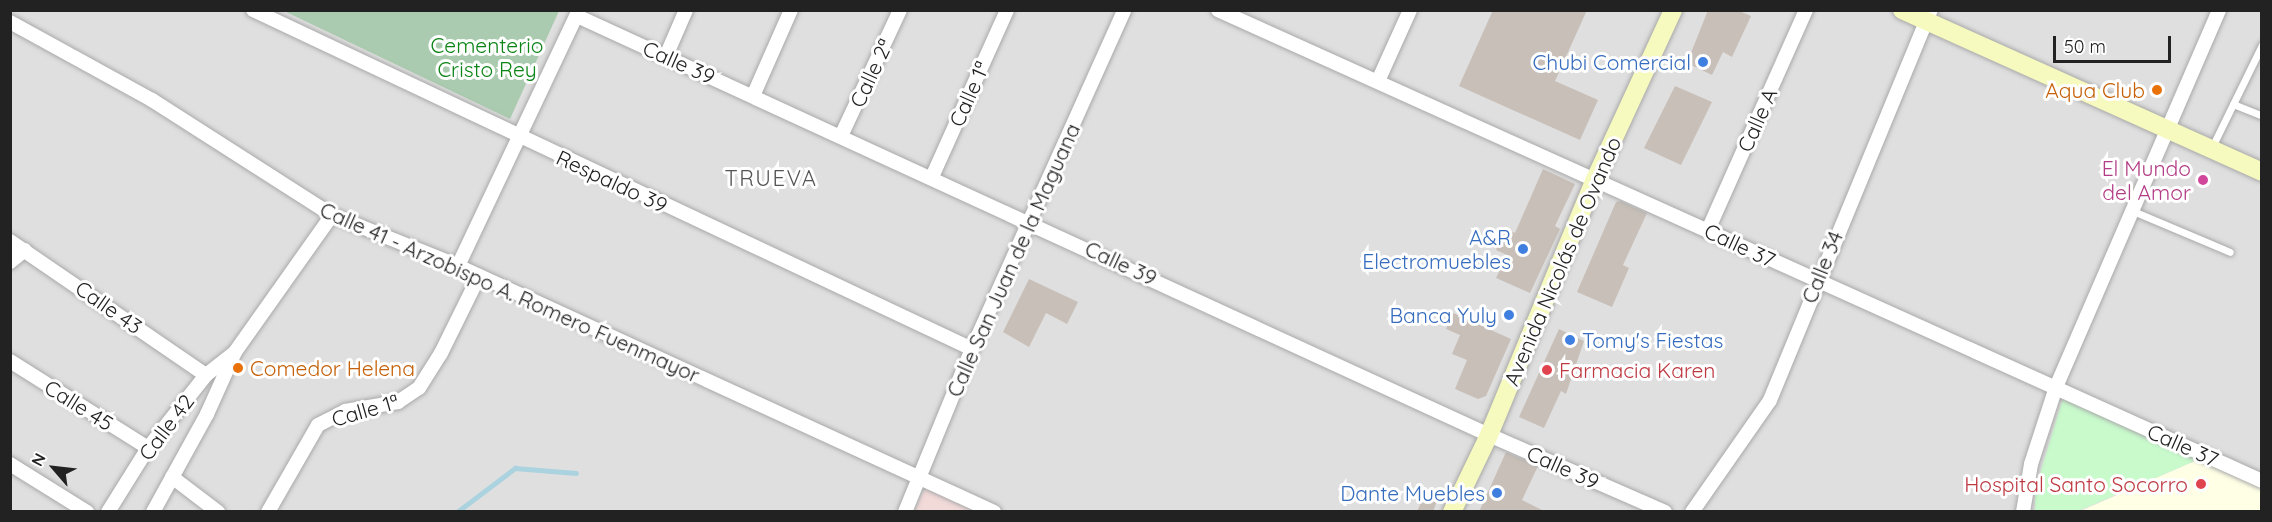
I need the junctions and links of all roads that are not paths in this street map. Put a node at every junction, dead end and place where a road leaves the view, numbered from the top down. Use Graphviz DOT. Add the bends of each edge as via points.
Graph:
graph roads {
  1 [pos="253,10"];
  2 [pos="686,10"];
  3 [pos="791,10"];
  4 [pos="900,10"];
  5 [pos="1007,10"];
  6 [pos="1124,10"];
  7 [pos="1218,10"];
  8 [pos="1410,10"];
  9 [pos="1673,10"];
  10 [pos="1806,10"];
  11 [pos="1902,10"];
  12 [pos="2219,10"];
  13 [pos="578,13"];
  14 [pos="1929,16"];
  15 [pos="10,22"];
  16 [pos="2262,45"];
  17 [pos="666,56"];
  18 [pos="1378,81"];
  19 [pos="753,96"];
  20 [pos="2233,104"];
  21 [pos="2262,116"];
  22 [pos="2165,130"];
  23 [pos="841,136"];
  24 [pos="519,137"];
  25 [pos="2210,150"];
  26 [pos="2262,172"];
  27 [pos="932,177"];
  28 [pos="1595,179"];
  29 [pos="2133,211"];
  30 [pos="332,215"];
  31 [pos="1030,221"];
  32 [pos="1708,230"];
  33 [pos="10,241"];
  34 [pos="25,250"];
  35 [pos="2230,252"];
  36 [pos="10,262"];
  37 [pos="458,266"];
  38 [pos="479,276"];
  39 [pos="1816,280"];
  40 [pos="972,349"];
  41 [pos="235,352"];
  42 [pos="10,361"];
  43 [pos="206,375"];
  44 [pos="2056,387"];
  45 [pos="1489,435"];
  46 [pos="148,448"];
  47 [pos="10,464"];
  48 [pos="172,477"];
  49 [pos="921,479"];
  50 [pos="2262,481"];
  51 [pos="87,512"];
  52 [pos="108,512"];
  53 [pos="153,512"];
  54 [pos="218,512"];
  55 [pos="268,512"];
  56 [pos="905,512"];
  57 [pos="994,512"];
  58 [pos="1452,512"];
  59 [pos="1665,512"];
  60 [pos="1692,512"];
  61 [pos="2023,512"];
  1 -- 24 [label="street, Respaldo 39"];
  2 -- 17 [label="street"];
  3 -- 19 [label="street"];
  4 -- 23 [label="street, Calle 2ª"];
  5 -- 27 [label="street, Calle 1ª"];
  6 -- 31 [label="street, Calle San Juan de la Maguana"];
  7 -- 18 [label="street, Calle 37"];
  8 -- 18 [label="street"];
  9 -- 28 [label="street, Avenida Nicolás de Ovando"];
  10 -- 32 [label="street, Calle A"];
  11 -- 14 [label="street"];
  12 -- 22 [label="street"];
  13 -- 17 [label="street, Calle 39"];
  13 -- 24 [label="street"];
  14 -- 22 [label="street"];
  14 -- 39 [label="street, Calle 34"];
  15 -- 30 [label="street, Calle 41 - Arzobispo A. Romero Fuenmayor" via="152,100"];
  16 -- 20 [label="lane"];
  17 -- 19 [label="street, Calle 39"];
  18 -- 28 [label="street, Calle 37"];
  19 -- 23 [label="street, Calle 39"];
  20 -- 21 [label="lane"];
  20 -- 25 [label="lane"];
  22 -- 25 [label="street"];
  22 -- 29 [label="street"];
  23 -- 27 [label="street, Calle 39"];
  24 -- 37 [label="street"];
  24 -- 40 [label="street, Respaldo 39"];
  25 -- 26 [label="street"];
  27 -- 31 [label="street, Calle 39"];
  28 -- 32 [label="street, Calle 37"];
  28 -- 45 [label="street, Avenida Nicolás de Ovando"];
  29 -- 35 [label="lane"];
  29 -- 44 [label="street"];
  30 -- 37 [label="street, Calle 41 - Arzobispo A. Romero Fuenmayor"];
  30 -- 41 [label="street"];
  31 -- 40 [label="street, Calle San Juan de la Maguana"];
  31 -- 45 [label="street, Calle 39"];
  32 -- 39 [label="street, Calle 37"];
  33 -- 34 [label="street, Calle 43"];
  34 -- 36 [label="street"];
  34 -- 43 [label="street, Calle 43"];
  37 -- 38 [label="street, Calle 41 - Arzobispo A. Romero Fuenmayor"];
  38 -- 49 [label="street, Calle 41 - Arzobispo A. Romero Fuenmayor"];
  38 -- 55 [label="street, Calle 1ª" via="419,388 398,402 345,411 318,425"];
  39 -- 44 [label="street, Calle 37"];
  39 -- 60 [label="street, Calle 34" via="1770,400"];
  40 -- 49 [label="street, Calle San Juan de la Maguana"];
  41 -- 43 [label="street, Calle 42"];
  41 -- 48 [label="street"];
  42 -- 46 [label="street, Calle 45"];
  43 -- 46 [label="street, Calle 42"];
  44 -- 50 [label="street, Calle 37"];
  44 -- 61 [label="street" via="2031,464"];
  45 -- 58 [label="street, Avenida Nicolás de Ovando"];
  45 -- 59 [label="street, Calle 39"];
  46 -- 52 [label="street, Calle 42"];
  47 -- 51 [label="street"];
  48 -- 53 [label="street"];
  48 -- 54 [label="street"];
  49 -- 56 [label="street, Calle San Juan de la Maguana"];
  49 -- 57 [label="street, Calle 41 - Arzobispo A. Romero Fuenmayor"];
}
